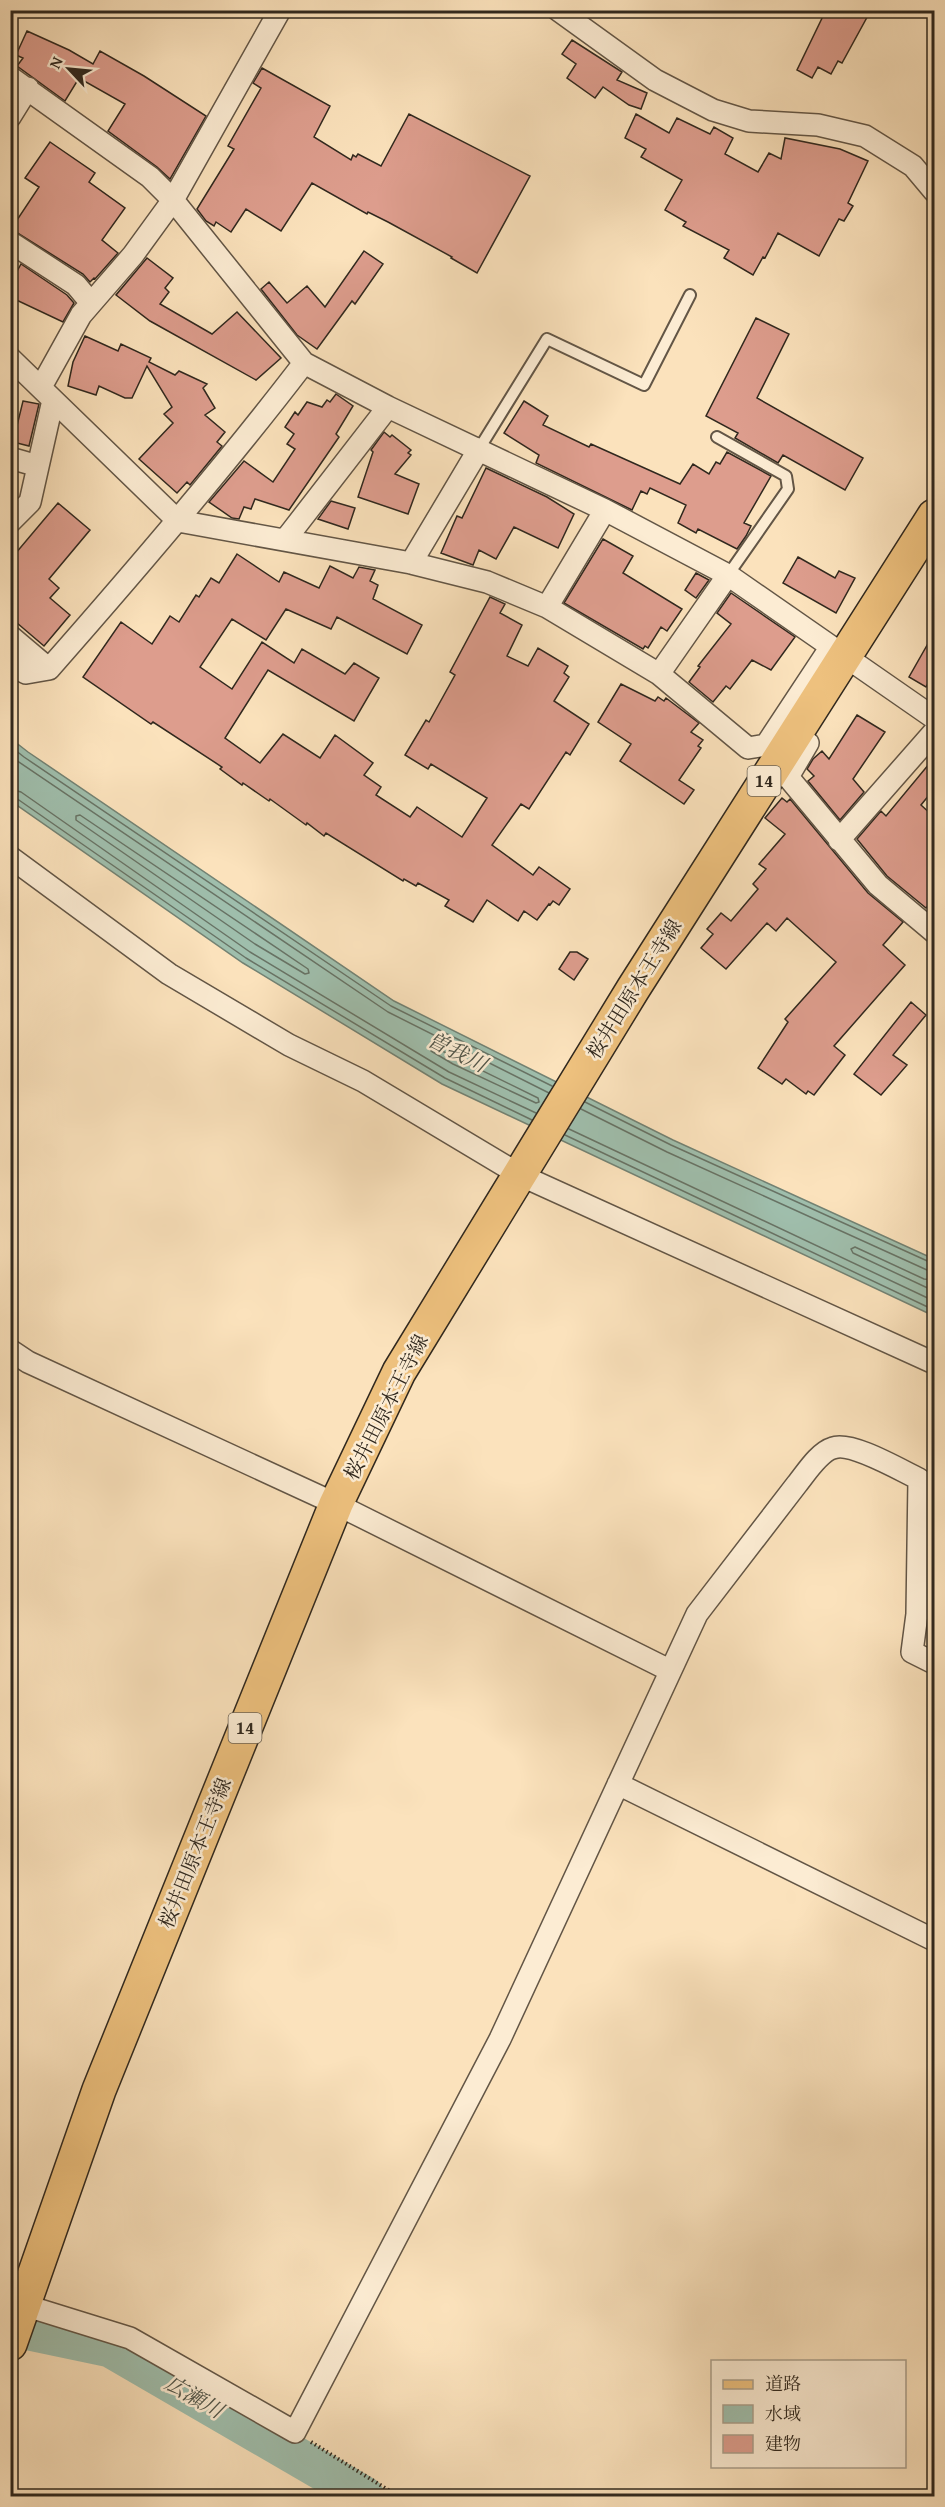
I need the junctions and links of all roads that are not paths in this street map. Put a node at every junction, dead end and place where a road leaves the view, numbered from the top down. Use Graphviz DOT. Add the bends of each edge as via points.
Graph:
graph roads {
  1 [pos="280,10"];
  2 [pos="558,10"];
  3 [pos="19,82"];
  4 [pos="10,117"];
  5 [pos="934,191"];
  6 [pos="173,200"];
  7 [pos="10,242"];
  8 [pos="690,295"];
  9 [pos="91,303"];
  10 [pos="10,358"];
  11 [pos="304,363"];
  12 [pos="47,393"];
  13 [pos="388,407"];
  14 [pos="717,437"];
  15 [pos="479,449"];
  16 [pos="10,458"];
  17 [pos="38,465"];
  18 [pos="604,510"];
  19 [pos="934,516"];
  20 [pos="178,521"];
  21 [pos="10,522"];
  22 [pos="285,540"];
  23 [pos="411,563"];
  24 [pos="728,576"];
  25 [pos="548,607"];
  26 [pos="10,636"];
  27 [pos="837,653"];
  28 [pos="10,664"];
  29 [pos="49,669"];
  30 [pos="659,674"];
  31 [pos="934,718"];
  32 [pos="934,732"];
  33 [pos="839,840"];
  34 [pos="10,857"];
  35 [pos="934,931"];
  36 [pos="522,1172"];
  37 [pos="10,1350"];
  38 [pos="934,1363"];
  39 [pos="336,1504"];
  40 [pos="934,1663"];
  41 [pos="669,1670"];
  42 [pos="618,1784"];
  43 [pos="934,1940"];
  44 [pos="18,2306"];
  45 [pos="10,2344"];
  1 -- 6 [label="street"];
  2 -- 5 [label="street" via="655,80 713,110 749,121 818,125 865,136 913,166"];
  3 -- 4 [label="street"];
  3 -- 6 [label="street" via="150,177"];
  6 -- 9 [label="street"];
  6 -- 11 [label="street"];
  7 -- 9 [label="street" via="76,285"];
  8 -- 15 [label="lane" via="644,386 547,339"];
  9 -- 12 [label="street" via="81,315"];
  10 -- 12 [label="street"];
  11 -- 13 [label="street"];
  11 -- 20 [label="street"];
  12 -- 17 [label="street"];
  12 -- 20 [label="street"];
  13 -- 15 [label="street"];
  13 -- 22 [label="street"];
  14 -- 24 [label="lane" via="786,476 788,489"];
  15 -- 18 [label="street"];
  15 -- 23 [label="street"];
  16 -- 17 [label="street"];
  17 -- 21 [label="street" via="30,502"];
  18 -- 24 [label="street"];
  18 -- 25 [label="street"];
  19 -- 27 [label="main road, 桜井田原本王寺線 / 14"];
  20 -- 22 [label="street"];
  20 -- 29 [label="street"];
  22 -- 23 [label="street"];
  23 -- 25 [label="street" via="488,582"];
  24 -- 27 [label="street"];
  24 -- 30 [label="street"];
  25 -- 30 [label="street"];
  26 -- 29 [label="street"];
  27 -- 30 [label="street" via="766,745 748,748"];
  27 -- 31 [label="street"];
  27 -- 33 [label="street" via="849,676 788,777"];
  27 -- 36 [label="main road, 桜井田原本王寺線 / 14" via="779,757"];
  28 -- 29 [label="street" via="27,673"];
  32 -- 33 [label="street"];
  33 -- 35 [label="street" via="878,885"];
  34 -- 36 [label="street" via="169,974 289,1045 363,1081"];
  36 -- 38 [label="street"];
  36 -- 39 [label="main road, 桜井田原本王寺線 / 14" via="399,1372"];
  37 -- 39 [label="street" via="28,1362"];
  39 -- 41 [label="street"];
  39 -- 44 [label="main road, 桜井田原本王寺線 / 14" via="99,2090"];
  40 -- 41 [label="street" via="912,1652 917,1614 919,1479 847,1446 831,1448 797,1484 697,1614"];
  41 -- 42 [label="street"];
  42 -- 43 [label="street"];
  42 -- 44 [label="street" via="500,2039 295,2432 130,2338"];
  44 -- 45 [label="main road, 桜井田原本王寺線 / 14"];
}
